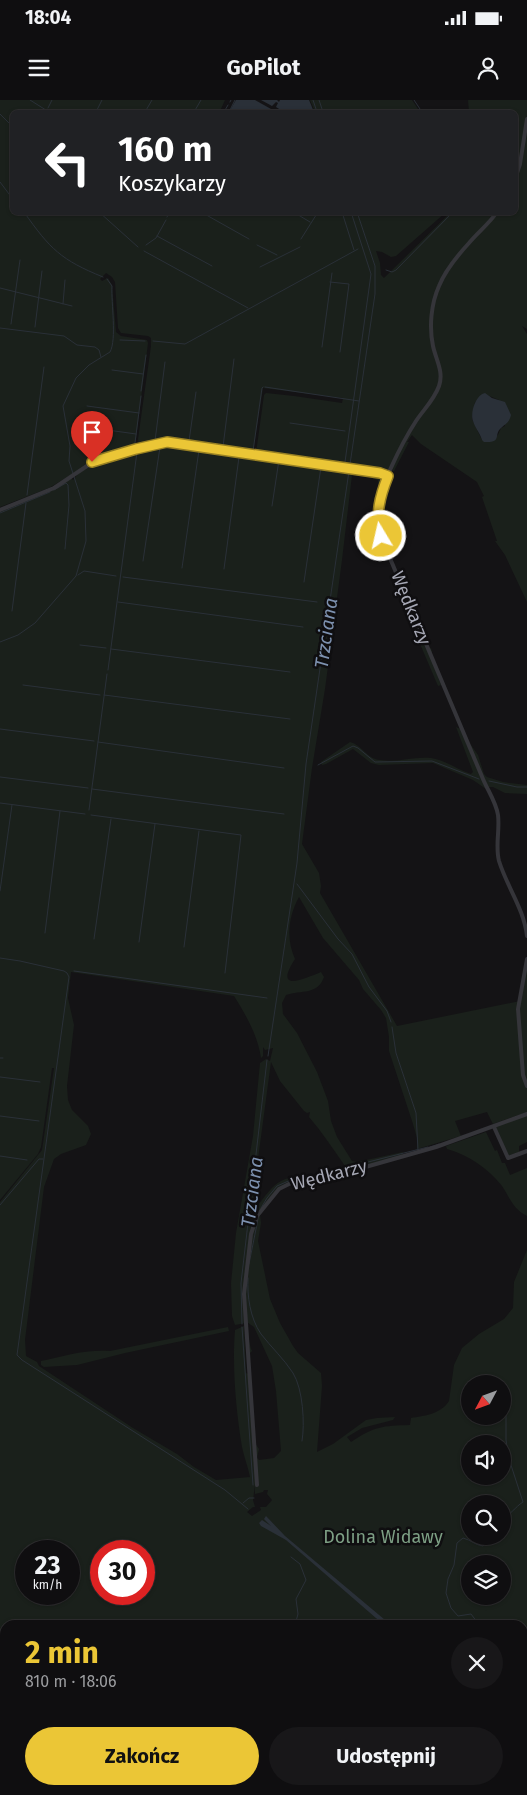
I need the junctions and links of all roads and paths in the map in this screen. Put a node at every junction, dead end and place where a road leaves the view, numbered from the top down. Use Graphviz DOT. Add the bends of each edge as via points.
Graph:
graph roads {
  1 [pos="527,119"];
  2 [pos="518,170"];
  3 [pos="494,215"];
  4 [pos="388,476"];
  5 [pos="0,510"];
  6 [pos="527,936"];
  7 [pos="527,959"];
  8 [pos="527,1086"];
  9 [pos="527,1114"];
  10 [pos="494,1126"];
  11 [pos="527,1151"];
  12 [pos="258,1484"];
  1 -- 2 [label="street"];
  3 -- 4 [label="street, Wędkarzy" via="468,243 440,284 431,330 440,366 440,383 414,423"];
  4 -- 5 [label="street" via="347,467 167,442 100,458 54,488"];
  4 -- 6 [label="street, Wędkarzy" via="377,510 381,536 496,807 498,856 525,922"];
  7 -- 8 [label="street" via="518,1009 523,1075"];
  9 -- 10 [label="street, Wędkarzy"];
  10 -- 11 [label="street" via="508,1158"];
  10 -- 12 [label="street, Wędkarzy" via="436,1147 316,1181 290,1183 275,1192 257,1216 251,1234 244,1294"];
}
